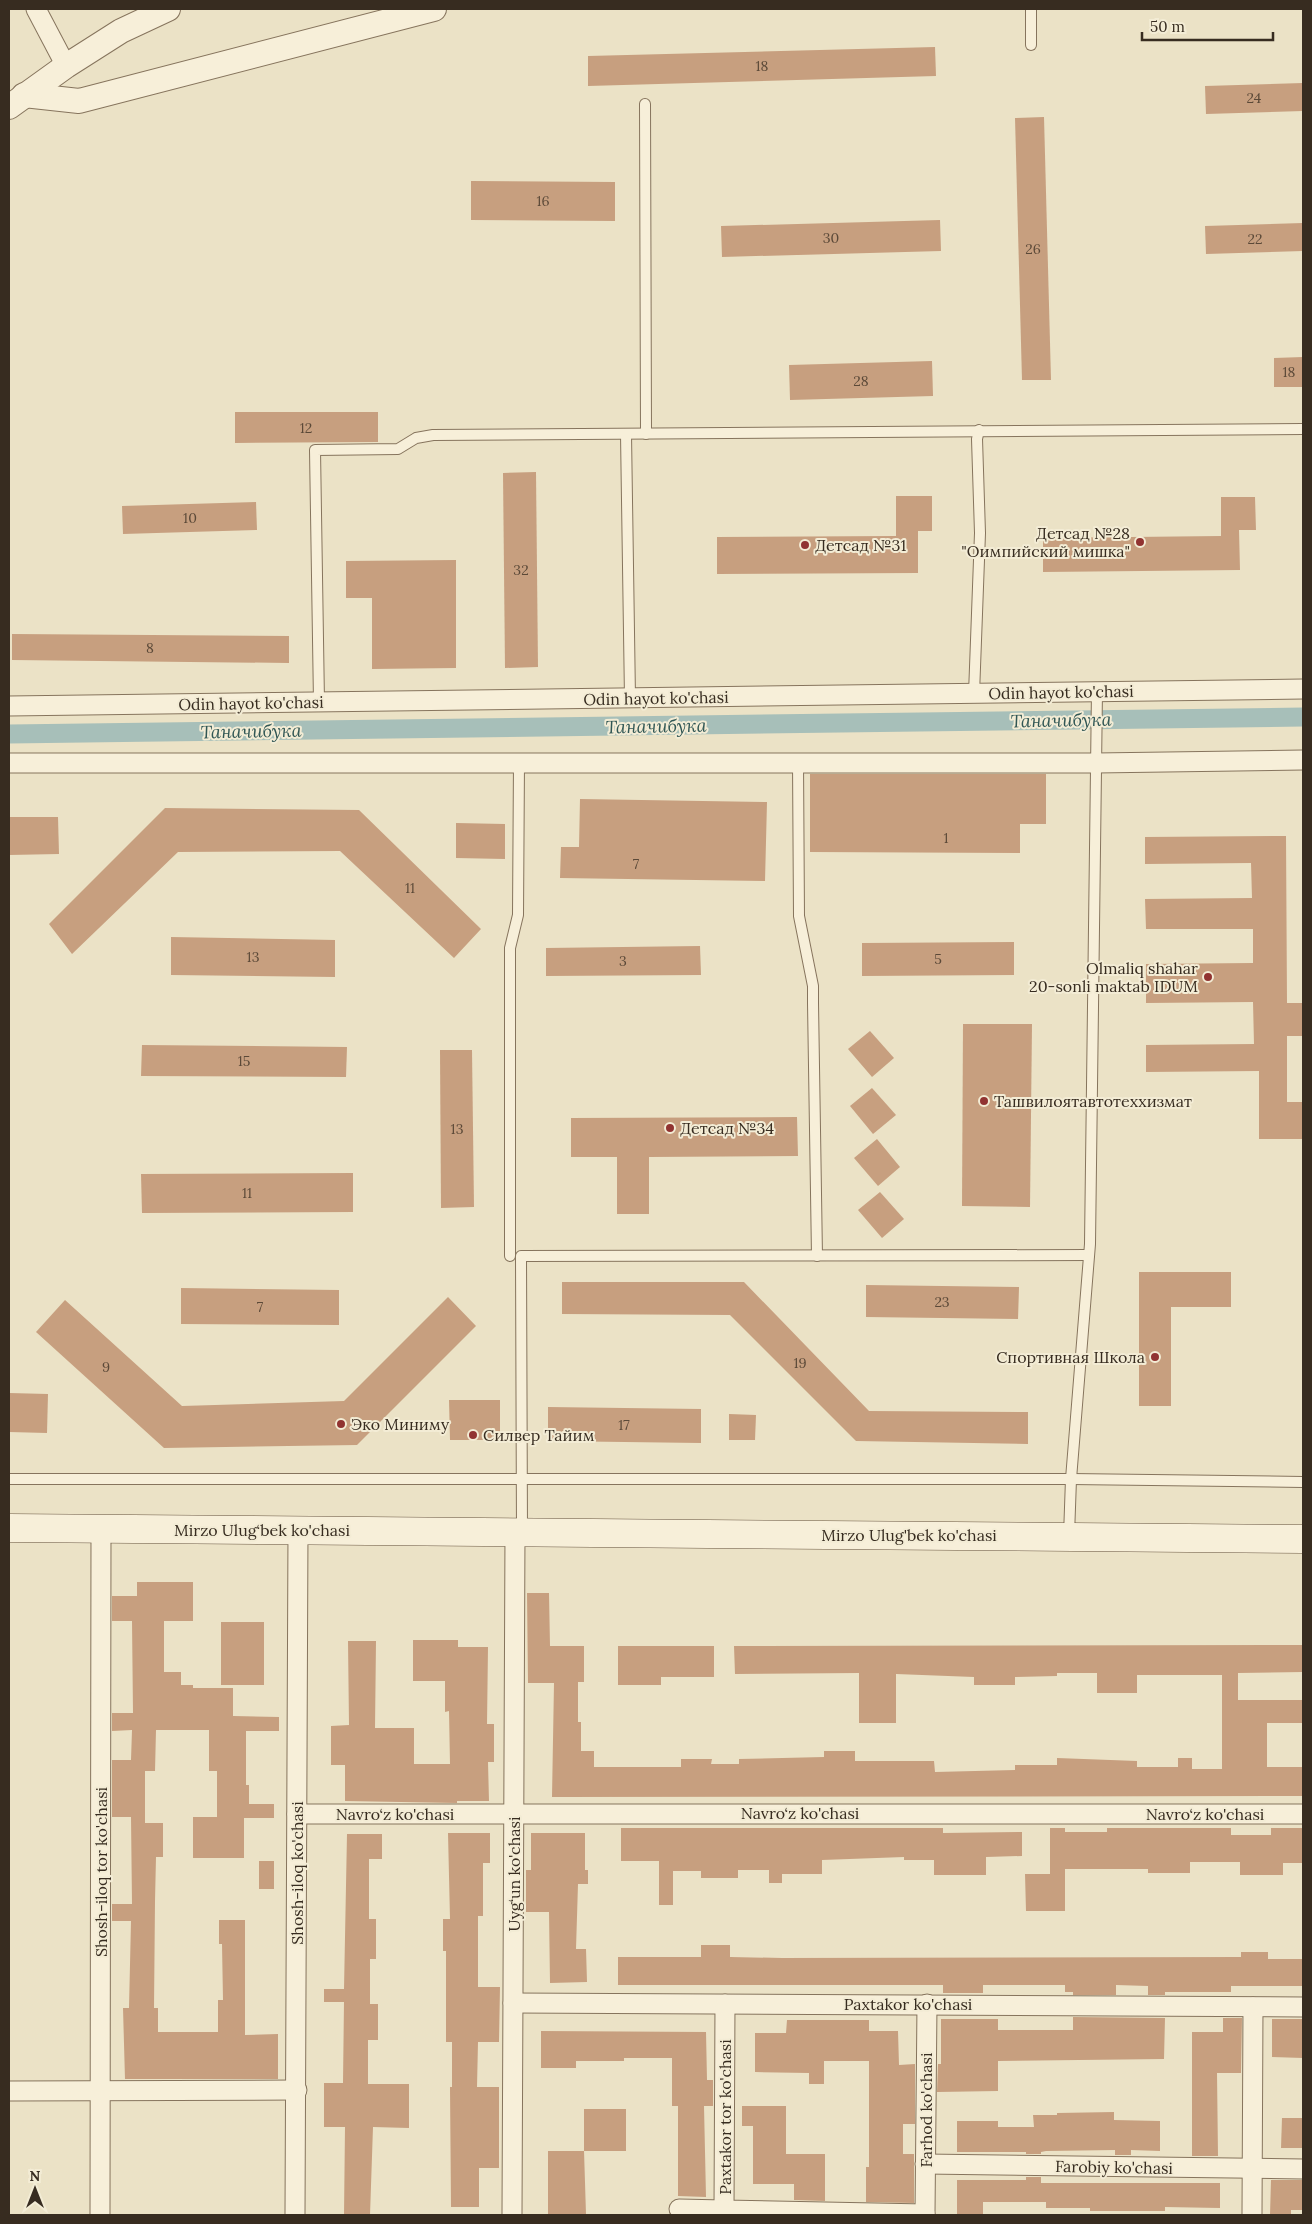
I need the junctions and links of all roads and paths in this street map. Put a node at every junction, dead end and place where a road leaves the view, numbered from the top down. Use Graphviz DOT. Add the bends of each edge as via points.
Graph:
graph roads {
  1 [pos="36,9"];
  2 [pos="168,9"];
  3 [pos="434,9"];
  4 [pos="1031,9"];
  5 [pos="1031,45"];
  6 [pos="66,66"];
  7 [pos="17,101"];
  8 [pos="645,104"];
  9 [pos="1303,429"];
  10 [pos="979,430"];
  11 [pos="626,434"];
  12 [pos="646,434"];
  13 [pos="1303,689"];
  14 [pos="974,694"];
  15 [pos="1097,696"];
  16 [pos="630,698"];
  17 [pos="319,702"];
  18 [pos="9,706"];
  19 [pos="1303,760"];
  20 [pos="9,762"];
  21 [pos="519,762"];
  22 [pos="798,762"];
  23 [pos="1096,763"];
  24 [pos="1090,1255"];
  25 [pos="510,1256"];
  26 [pos="817,1256"];
  27 [pos="1071,1479"];
  28 [pos="9,1480"];
  29 [pos="521,1480"];
  30 [pos="1303,1482"];
  31 [pos="9,1528"];
  32 [pos="101,1528"];
  33 [pos="298,1530"];
  34 [pos="519,1532"];
  35 [pos="1069,1536"];
  36 [pos="1303,1538"];
  37 [pos="514,1813"];
  38 [pos="297,1814"];
  39 [pos="1303,1814"];
  40 [pos="513,2003"];
  41 [pos="725,2004"];
  42 [pos="927,2004"];
  43 [pos="1253,2007"];
  44 [pos="1303,2007"];
  45 [pos="297,2090"];
  46 [pos="9,2091"];
  47 [pos="100,2092"];
  48 [pos="925,2164"];
  49 [pos="1252,2169"];
  50 [pos="1303,2169"];
  51 [pos="679,2209"];
  52 [pos="724,2210"];
  53 [pos="100,2215"];
  54 [pos="295,2215"];
  55 [pos="512,2215"];
  56 [pos="925,2215"];
  57 [pos="1252,2215"];
  1 -- 6 [label="street"];
  2 -- 6 [label="street" via="121,31"];
  3 -- 7 [label="street" via="79,101"];
  4 -- 5 [label="lane"];
  6 -- 7 [label="street"];
  8 -- 12 [label="lane"];
  9 -- 10 [label="lane"];
  10 -- 12 [label="lane"];
  10 -- 14 [label="lane" via="980,533"];
  11 -- 12 [label="lane"];
  11 -- 16 [label="lane"];
  11 -- 17 [label="lane" via="433,436 416,438 398,449 315,450"];
  13 -- 15 [label="street, Odin hayot ko'chasi"];
  14 -- 15 [label="street, Odin hayot ko'chasi"];
  14 -- 16 [label="street, Odin hayot ko'chasi"];
  15 -- 23 [label="lane"];
  16 -- 17 [label="street, Odin hayot ko'chasi"];
  17 -- 18 [label="street, Odin hayot ko'chasi"];
  19 -- 23 [label="street"];
  20 -- 21 [label="street"];
  21 -- 22 [label="street"];
  21 -- 25 [label="lane" via="518,915 510,948"];
  22 -- 23 [label="street"];
  22 -- 26 [label="lane" via="799,916 813,994"];
  23 -- 24 [label="lane"];
  24 -- 26 [label="lane"];
  24 -- 27 [label="lane"];
  26 -- 29 [label="lane" via="521,1256"];
  27 -- 29 [label="lane"];
  27 -- 30 [label="lane"];
  27 -- 35 [label="lane"];
  28 -- 29 [label="lane"];
  29 -- 34 [label="lane"];
  31 -- 32 [label="main road, Mirzo Ulug‘bek ko'chasi"];
  32 -- 33 [label="main road, Mirzo Ulug‘bek ko'chasi"];
  32 -- 47 [label="street, Shosh-iloq tor ko'chasi"];
  33 -- 34 [label="main road, Mirzo Ulug‘bek ko'chasi"];
  33 -- 38 [label="street, Shosh-iloq ko'chasi"];
  34 -- 35 [label="main road, Mirzo Ulug'bek ko'chasi"];
  34 -- 37 [label="street, Uyg‘un ko'chasi"];
  35 -- 36 [label="main road, Mirzo Ulug'bek ko'chasi"];
  37 -- 38 [label="street, Navro‘z ko'chasi"];
  37 -- 39 [label="street, Navro‘z ko'chasi"];
  37 -- 40 [label="street, Uyg‘un ko'chasi"];
  38 -- 45 [label="street, Shosh-iloq ko'chasi"];
  40 -- 41 [label="street, Paxtakor ko'chasi"];
  40 -- 55 [label="street, Uyg‘un ko'chasi"];
  41 -- 42 [label="street, Paxtakor ko'chasi"];
  41 -- 52 [label="street, Paxtakor tor ko'chasi"];
  42 -- 43 [label="street, Paxtakor ko'chasi"];
  42 -- 48 [label="street, Farhod ko'chasi"];
  43 -- 44 [label="street, Paxtakor ko'chasi"];
  43 -- 49 [label="street"];
  45 -- 47 [label="street"];
  45 -- 54 [label="street, Shosh-iloq ko'chasi"];
  46 -- 47 [label="street"];
  47 -- 53 [label="street, Shosh-iloq tor ko'chasi"];
  48 -- 49 [label="street, Farobiy ko'chasi"];
  48 -- 56 [label="street, Farhod ko'chasi"];
  49 -- 50 [label="street, Farobiy ko'chasi"];
  49 -- 57 [label="street"];
  51 -- 52 [label="street"];
  52 -- 56 [label="street, Paxtakor tor ko'chasi"];
}
